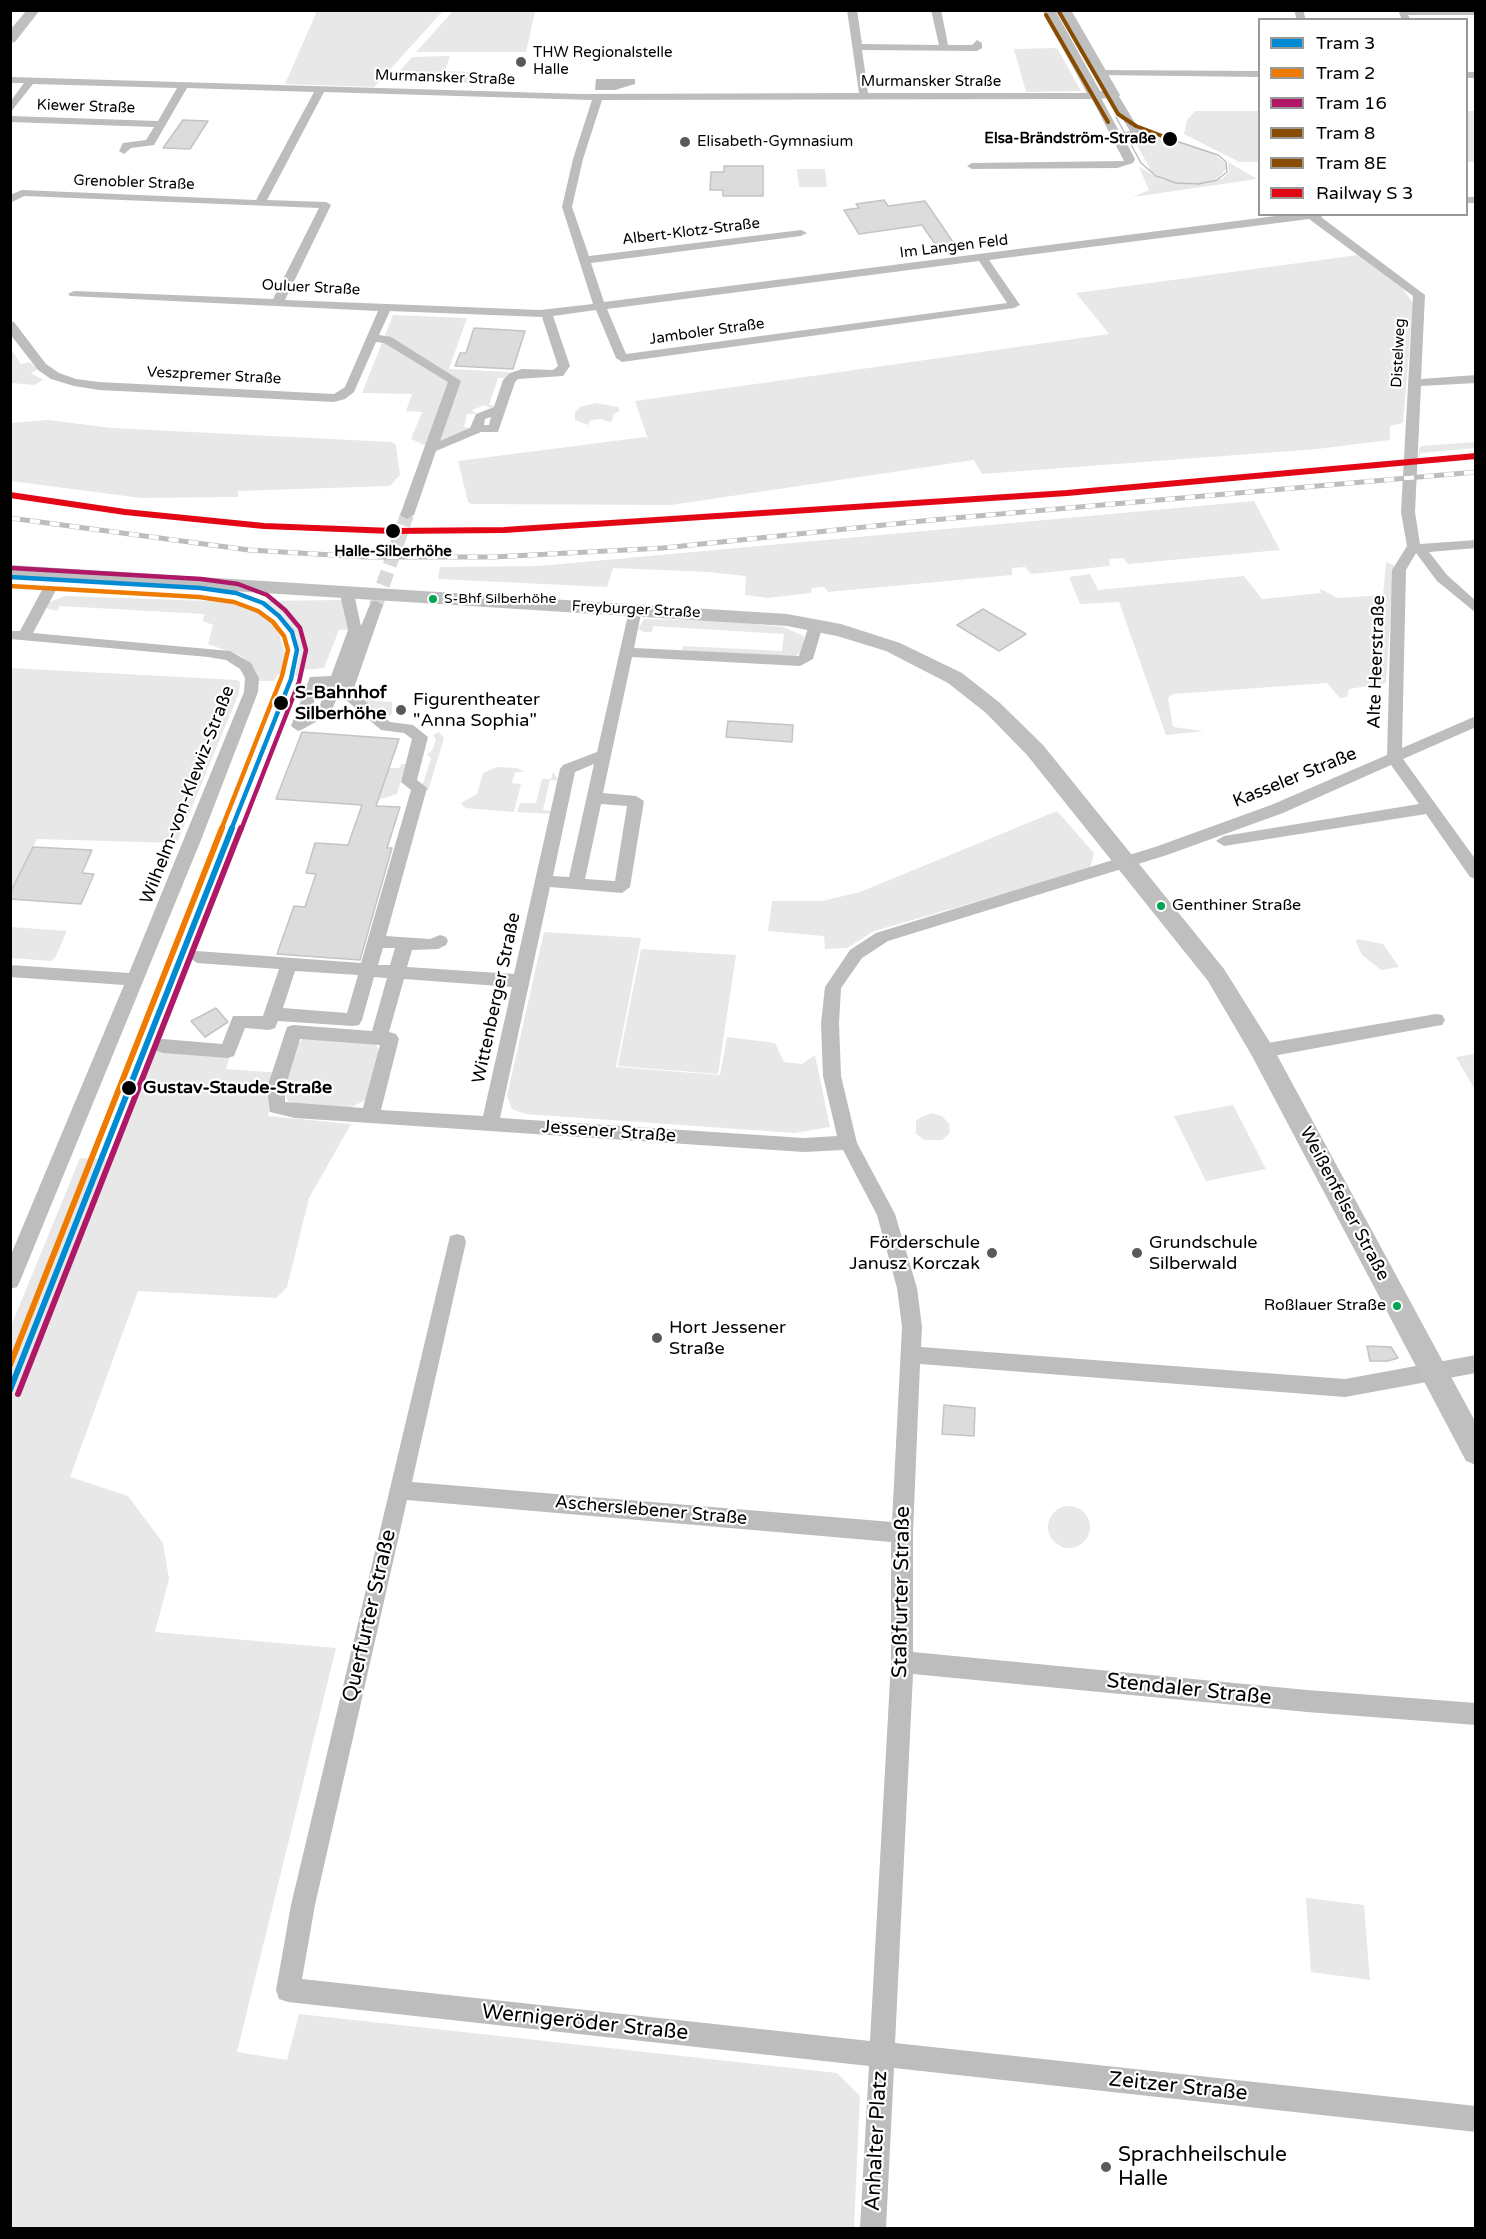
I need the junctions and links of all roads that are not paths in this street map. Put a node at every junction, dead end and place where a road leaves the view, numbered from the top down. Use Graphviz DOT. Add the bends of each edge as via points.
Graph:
graph roads {
  1 [pos="15,10"];
  2 [pos="34,10"];
  3 [pos="852,10"];
  4 [pos="936,10"];
  5 [pos="1048,10"];
  6 [pos="1064,10"];
  7 [pos="1473,11"];
  8 [pos="10,16"];
  9 [pos="1406,18"];
  10 [pos="10,39"];
  11 [pos="977,43"];
  12 [pos="857,47"];
  13 [pos="944,48"];
  14 [pos="1101,73"];
  15 [pos="1083,74"];
  16 [pos="1258,74"];
  17 [pos="10,80"];
  18 [pos="31,80"];
  19 [pos="184,85"];
  20 [pos="320,90"];
  21 [pos="1113,95"];
  22 [pos="1095,96"];
  23 [pos="598,97"];
  24 [pos="864,97"];
  25 [pos="10,110"];
  26 [pos="10,120"];
  27 [pos="161,124"];
  28 [pos="1118,136"];
  29 [pos="124,151"];
  30 [pos="972,166"];
  31 [pos="10,200"];
  32 [pos="260,203"];
  33 [pos="1306,216"];
  34 [pos="1315,216"];
  35 [pos="801,233"];
  36 [pos="982,258"];
  37 [pos="585,260"];
  38 [pos="74,294"];
  39 [pos="277,303"];
  40 [pos="600,307"];
  41 [pos="385,308"];
  42 [pos="547,314"];
  43 [pos="10,325"];
  44 [pos="371,338"];
  45 [pos="1476,379"];
  46 [pos="1414,383"];
  47 [pos="499,410"];
  48 [pos="440,424"];
  49 [pos="431,449"];
  50 [pos="407,515"];
  51 [pos="1476,544"];
  52 [pos="1417,548"];
  53 [pos="10,571"];
  54 [pos="10,588"];
  55 [pos="49,591"];
  56 [pos="347,594"];
  57 [pos="376,605"];
  58 [pos="635,609"];
  59 [pos="1476,609"];
  60 [pos="816,625"];
  61 [pos="18,635"];
  62 [pos="626,652"];
  63 [pos="342,677"];
  64 [pos="1476,721"];
  65 [pos="603,755"];
  66 [pos="1394,758"];
  67 [pos="594,798"];
  68 [pos="1430,808"];
  69 [pos="1224,841"];
  70 [pos="1124,861"];
  71 [pos="1476,873"];
  72 [pos="542,881"];
  73 [pos="576,883"];
  74 [pos="440,941"];
  75 [pos="374,947"];
  76 [pos="404,956"];
  77 [pos="197,957"];
  78 [pos="289,964"];
  79 [pos="368,970"];
  80 [pos="10,971"];
  81 [pos="135,980"];
  82 [pos="521,981"];
  83 [pos="272,1014"];
  84 [pos="1436,1020"];
  85 [pos="379,1038"];
  86 [pos="163,1046"];
  87 [pos="1262,1051"];
  88 [pos="370,1116"];
  89 [pos="490,1124"];
  90 [pos="848,1143"];
  91 [pos="457,1242"];
  92 [pos="10,1281"];
  93 [pos="911,1355"];
  94 [pos="1476,1364"];
  95 [pos="1432,1372"];
  96 [pos="1476,1452"];
  97 [pos="399,1490"];
  98 [pos="902,1533"];
  99 [pos="902,1662"];
  100 [pos="1476,1714"];
  101 [pos="288,1990"];
  102 [pos="881,2054"];
  103 [pos="1476,2119"];
  104 [pos="873,2229"];
  1 -- 8 [label="street"];
  2 -- 10 [label="street"];
  3 -- 12 [label="street"];
  4 -- 13 [label="street"];
  5 -- 15 [label="street"];
  6 -- 14 [label="street"];
  7 -- 9 [label="street" via="1402,12"];
  11 -- 13 [label="street" via="977,48"];
  12 -- 13 [label="street"];
  12 -- 24 [label="street"];
  14 -- 15 [label="street"];
  14 -- 16 [label="street"];
  14 -- 21 [label="street"];
  15 -- 22 [label="street"];
  17 -- 18 [label="street, Murmansker Straße"];
  18 -- 19 [label="street, Murmansker Straße"];
  18 -- 25 [label="street, Kiewer Straße"];
  19 -- 20 [label="street, Murmansker Straße"];
  19 -- 27 [label="street, Kiewer Straße"];
  20 -- 23 [label="street, Murmansker Straße"];
  20 -- 32 [label="street"];
  21 -- 22 [label="street"];
  21 -- 28 [label="street" via="1136,133"];
  22 -- 24 [label="street, Murmansker Straße"];
  22 -- 28 [label="street"];
  23 -- 24 [label="street, Murmansker Straße"];
  23 -- 37 [label="street, Jamboler Straße" via="567,207"];
  26 -- 27 [label="street, Kiewer Straße"];
  27 -- 29 [label="street, Kiewer Straße" via="150,143 127,145"];
  28 -- 30 [label="street" via="1130,159 1125,164"];
  31 -- 32 [label="street, Grenobler Straße" via="22,193"];
  32 -- 39 [label="street, Grenobler Straße" via="326,205"];
  33 -- 36 [label="street, Im Langen Feld"];
  34 -- 46 [label="street, Distelweg" via="1419,295"];
  35 -- 37 [label="street, Albert-Klotz-Straße"];
  36 -- 40 [label="street, Im Langen Feld"];
  36 -- 40 [label="street, Jamboler Straße" via="1014,305 622,358"];
  37 -- 40 [label="street, Jamboler Straße"];
  38 -- 39 [label="street, Ouluer Straße"];
  39 -- 41 [label="street, Ouluer Straße"];
  40 -- 42 [label="street, Ouluer Straße"];
  41 -- 42 [label="street, Ouluer Straße"];
  41 -- 44 [label="street, Veszpremer Straße"];
  42 -- 47 [label="street" via="564,366 559,373 514,376"];
  43 -- 44 [label="street, Veszpremer Straße" via="42,367 74,382 99,387 322,398 341,396 350,389"];
  44 -- 48 [label="street" via="387,340 455,381"];
  45 -- 46 [label="street"];
  46 -- 52 [label="street, Distelweg" via="1408,512"];
  48 -- 49 [label="street"];
  48 -- 49 [label="street" via="476,430"];
  49 -- 50 [label="street"];
  51 -- 52 [label="street"];
  52 -- 59 [label="street"];
  52 -- 66 [label="street, Alte Heerstraße" via="1399,570"];
  53 -- 56 [label="street, Freyburger Straße" via="305,588"];
  54 -- 55 [label="street, Freyburger Straße"];
  55 -- 56 [label="street, Freyburger Straße" via="200,598"];
  55 -- 61 [label="street"];
  56 -- 58 [label="street, Freyburger Straße"];
  56 -- 63 [label="street" via="355,630"];
  57 -- 63 [label="street" via="373,626"];
  58 -- 60 [label="street, Freyburger Straße" via="741,615"];
  58 -- 62 [label="street"];
  60 -- 62 [label="street" via="807,659 800,661"];
  60 -- 70 [label="street, Freyburger Straße" via="893,646 970,689 1035,750"];
  61 -- 81 [label="street, Wilhelm-von-Klewiz-Straße" via="230,656 246,666 252,678 251,692"];
  62 -- 65 [label="street"];
  63 -- 75 [label="street" via="345,692 386,727 408,728 420,737 409,782 419,788"];
  64 -- 66 [label="street, Kasseler Straße"];
  65 -- 67 [label="street"];
  65 -- 72 [label="street, Wittenberger Straße" via="568,769"];
  66 -- 68 [label="street"];
  66 -- 70 [label="street, Kasseler Straße" via="1277,809"];
  67 -- 73 [label="street"];
  67 -- 73 [label="street" via="636,801 622,887"];
  68 -- 69 [label="street"];
  68 -- 71 [label="street"];
  70 -- 87 [label="street, Weißenfelser Straße" via="1203,956"];
  70 -- 90 [label="street" via="882,937 856,954 833,987 830,1023 832,1076"];
  72 -- 73 [label="street"];
  72 -- 82 [label="street, Wittenberger Straße"];
  74 -- 76 [label="street"];
  75 -- 76 [label="street"];
  75 -- 79 [label="street"];
  76 -- 79 [label="street"];
  76 -- 82 [label="street"];
  76 -- 85 [label="street"];
  77 -- 78 [label="street"];
  78 -- 79 [label="street"];
  78 -- 83 [label="street"];
  79 -- 83 [label="street" via="353,1020"];
  80 -- 81 [label="street"];
  81 -- 92 [label="street"];
  82 -- 89 [label="street, Wittenberger Straße"];
  83 -- 86 [label="street" via="269,1023 239,1021 228,1051"];
  84 -- 87 [label="street"];
  85 -- 88 [label="street" via="390,1039"];
  85 -- 88 [label="street, Jessener Straße" via="293,1032 276,1088 276,1107"];
  87 -- 95 [label="street, Weißenfelser Straße"];
  88 -- 89 [label="street, Jessener Straße"];
  89 -- 90 [label="street, Jessener Straße" via="804,1145"];
  90 -- 93 [label="street, Staßfurter Straße" via="886,1214 907,1288"];
  91 -- 97 [label="street, Querfurter Straße"];
  93 -- 95 [label="street" via="1345,1388"];
  93 -- 98 [label="street, Staßfurter Straße"];
  94 -- 95 [label="street"];
  95 -- 96 [label="street, Weißenfelser Straße"];
  97 -- 98 [label="street, Ascherslebener Straße"];
  97 -- 101 [label="street, Querfurter Straße" via="303,1905"];
  98 -- 99 [label="street, Staßfurter Straße"];
  99 -- 100 [label="street, Stendaler Straße"];
  99 -- 102 [label="street, Staßfurter Straße"];
  101 -- 102 [label="street, Wernigeröder Straße"];
  102 -- 103 [label="street, Zeitzer Straße"];
  102 -- 104 [label="street, Anhalter Platz"];
}
